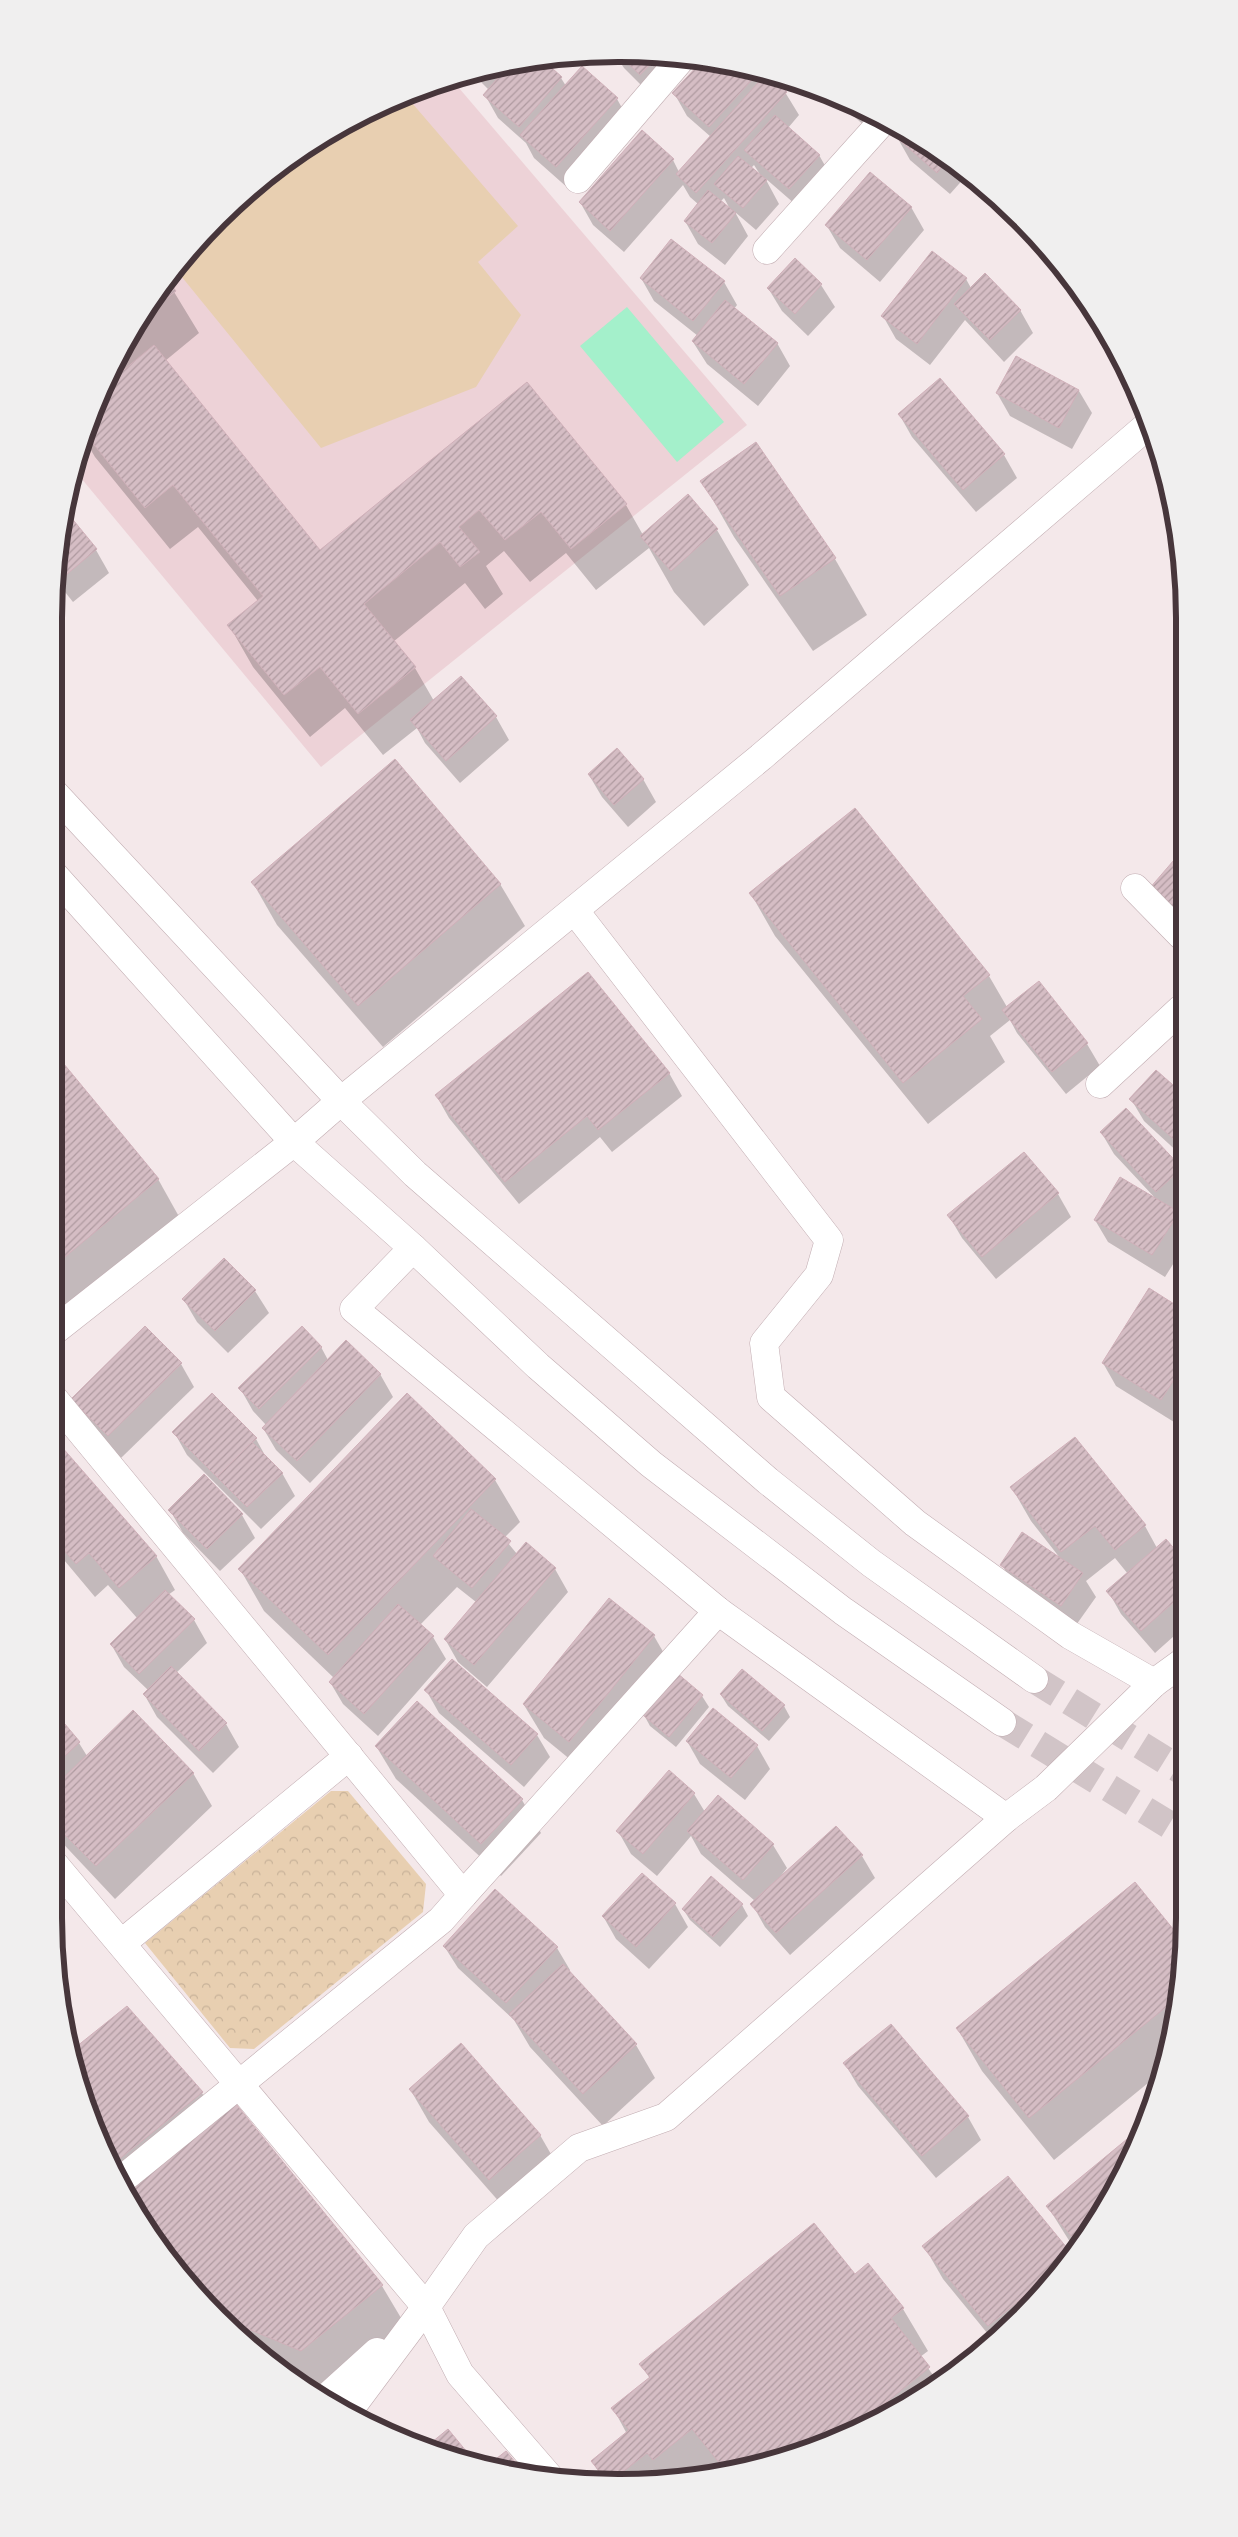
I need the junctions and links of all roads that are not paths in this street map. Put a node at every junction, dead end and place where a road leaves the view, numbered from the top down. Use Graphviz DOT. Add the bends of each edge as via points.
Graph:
graph roads {
  1 [pos="675,66"];
  2 [pos="878,127"];
  3 [pos="578,179"];
  4 [pos="767,250"];
  5 [pos="1142,431"];
  6 [pos="62,802"];
  7 [pos="62,883"];
  8 [pos="1135,888"];
  9 [pos="575,911"];
  10 [pos="1176,930"];
  11 [pos="1176,1014"];
  12 [pos="1100,1084"];
  13 [pos="341,1102"];
  14 [pos="294,1142"];
  15 [pos="413,1248"];
  16 [pos="62,1325"];
  17 [pos="62,1409"];
  18 [pos="718,1611"];
  19 [pos="1176,1667"];
  20 [pos="1034,1679"];
  21 [pos="1154,1683"];
  22 [pos="1002,1722"];
  23 [pos="349,1756"];
  24 [pos="1006,1818"];
  25 [pos="62,1873"];
  26 [pos="463,1895"];
  27 [pos="122,1944"];
  28 [pos="240,2084"];
  29 [pos="126,2175"];
  30 [pos="426,2308"];
  31 [pos="331,2394"];
  32 [pos="351,2405"];
  33 [pos="543,2469"];
  1 -- 3 [label="street"];
  2 -- 4 [label="street"];
  5 -- 9 [label="street" via="762,757"];
  6 -- 13 [label="street"];
  7 -- 14 [label="street"];
  8 -- 10 [label="street"];
  9 -- 13 [label="street"];
  9 -- 21 [label="street" via="829,1240 819,1275 764,1342 771,1397 915,1523 1070,1635"];
  11 -- 12 [label="street"];
  13 -- 14 [label="street"];
  13 -- 20 [label="street" via="422,1180 768,1481 871,1563"];
  14 -- 15 [label="street"];
  14 -- 16 [label="street"];
  15 -- 18 [label="street" via="354,1308"];
  15 -- 22 [label="street" via="538,1366 651,1464 843,1612"];
  17 -- 23 [label="street"];
  18 -- 24 [label="street"];
  18 -- 26 [label="street"];
  19 -- 21 [label="street"];
  21 -- 24 [label="street" via="1046,1788"];
  23 -- 26 [label="street"];
  23 -- 27 [label="street"];
  24 -- 30 [label="street" via="666,2117 579,2148 476,2236"];
  25 -- 27 [label="street"];
  26 -- 28 [label="street" via="441,1920"];
  27 -- 28 [label="street"];
  28 -- 29 [label="street"];
  28 -- 30 [label="street"];
  30 -- 31 [label="street"];
  30 -- 32 [label="street"];
  30 -- 33 [label="street" via="460,2374"];
}
